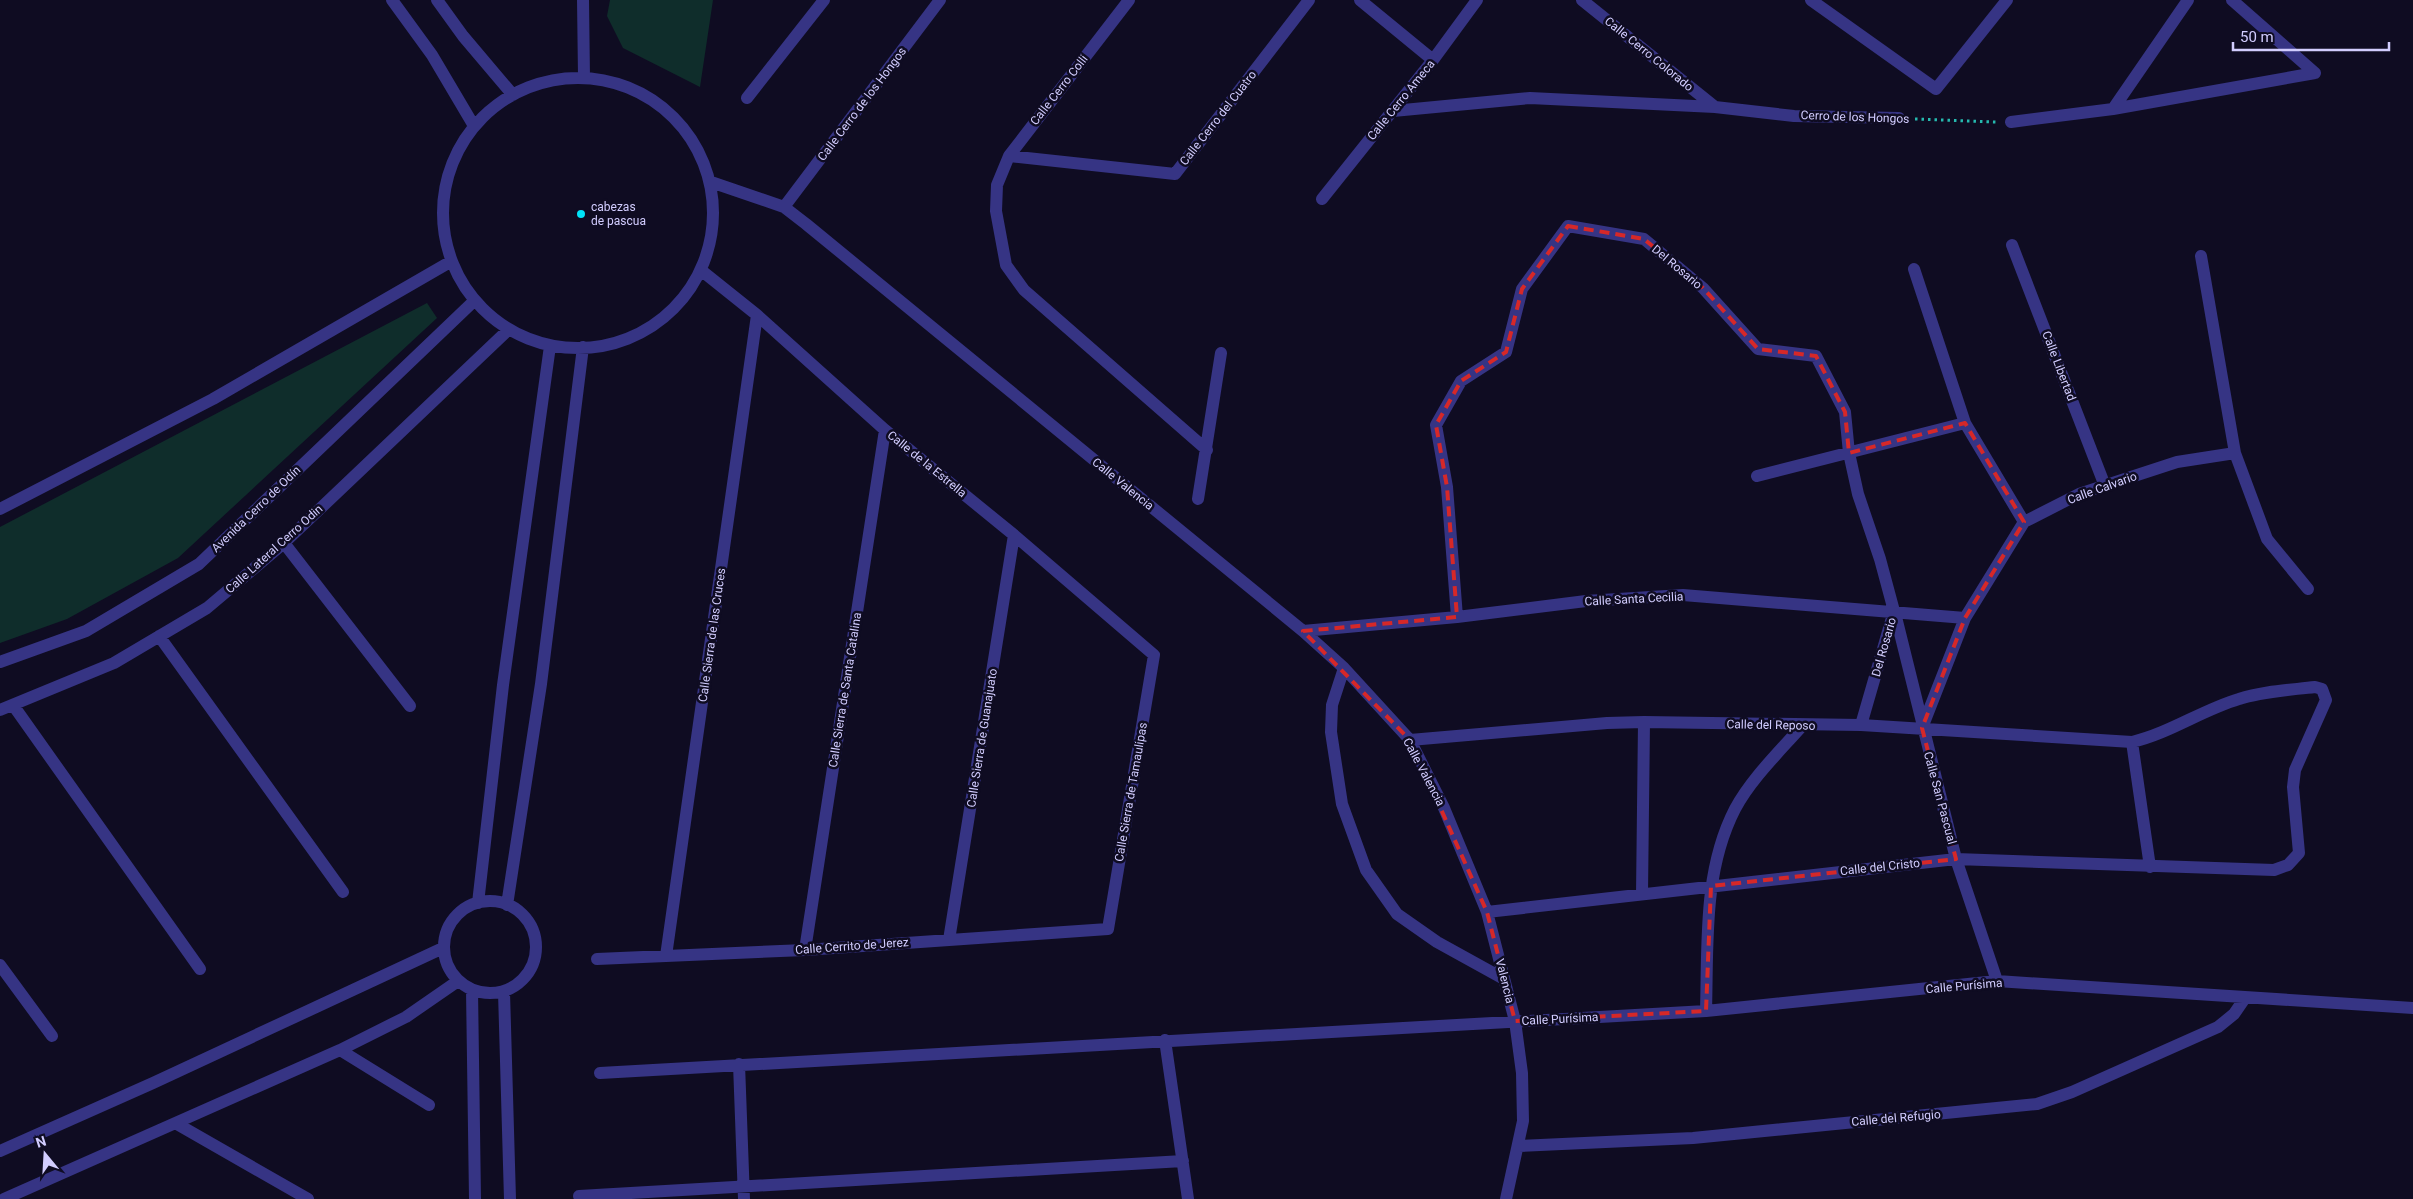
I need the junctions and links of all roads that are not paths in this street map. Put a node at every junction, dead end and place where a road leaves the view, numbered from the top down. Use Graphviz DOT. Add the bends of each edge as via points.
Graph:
graph roads {
  1 [pos="392,0"];
  2 [pos="437,0"];
  3 [pos="583,0"];
  4 [pos="824,0"];
  5 [pos="940,0"];
  6 [pos="1129,0"];
  7 [pos="1309,0"];
  8 [pos="1360,0"];
  9 [pos="1478,0"];
  10 [pos="1582,0"];
  11 [pos="1811,0"];
  12 [pos="2007,0"];
  13 [pos="2188,0"];
  14 [pos="2232,0"];
  15 [pos="1828,5"];
  16 [pos="1433,60"];
  17 [pos="584,77"];
  18 [pos="513,95"];
  19 [pos="747,98"];
  20 [pos="1715,107"];
  21 [pos="2113,109"];
  22 [pos="1393,111"];
  23 [pos="1899,118"];
  24 [pos="2011,122"];
  25 [pos="474,126"];
  26 [pos="1009,156"];
  27 [pos="712,182"];
  28 [pos="1322,199"];
  29 [pos="784,207"];
  30 [pos="2012,245"];
  31 [pos="2201,256"];
  32 [pos="450,262"];
  33 [pos="1914,268"];
  34 [pos="702,271"];
  35 [pos="474,301"];
  36 [pos="757,314"];
  37 [pos="508,330"];
  38 [pos="550,346"];
  39 [pos="583,347"];
  40 [pos="1221,353"];
  41 [pos="1965,423"];
  42 [pos="886,430"];
  43 [pos="1207,450"];
  44 [pos="1849,453"];
  45 [pos="2235,453"];
  46 [pos="1757,476"];
  47 [pos="2105,486"];
  48 [pos="1198,498"];
  49 [pos="0,509"];
  50 [pos="2024,522"];
  51 [pos="1014,535"];
  52 [pos="284,543"];
  53 [pos="2308,589"];
  54 [pos="1894,611"];
  55 [pos="1457,617"];
  56 [pos="1965,618"];
  57 [pos="1303,631"];
  58 [pos="159,636"];
  59 [pos="1154,655"];
  60 [pos="0,662"];
  61 [pos="1344,668"];
  62 [pos="13,705"];
  63 [pos="410,706"];
  64 [pos="0,710"];
  65 [pos="1644,722"];
  66 [pos="1861,725"];
  67 [pos="1802,726"];
  68 [pos="1922,728"];
  69 [pos="1410,740"];
  70 [pos="2132,742"];
  71 [pos="1466,856"];
  72 [pos="1956,859"];
  73 [pos="2150,867"];
  74 [pos="2274,870"];
  75 [pos="1710,886"];
  76 [pos="343,892"];
  77 [pos="1642,894"];
  78 [pos="478,903"];
  79 [pos="508,905"];
  80 [pos="1487,912"];
  81 [pos="1108,929"];
  82 [pos="949,940"];
  83 [pos="443,948"];
  84 [pos="805,950"];
  85 [pos="666,956"];
  86 [pos="597,959"];
  87 [pos="0,965"];
  88 [pos="200,969"];
  89 [pos="1504,979"];
  90 [pos="458,981"];
  91 [pos="1997,981"];
  92 [pos="472,990"];
  93 [pos="504,992"];
  94 [pos="2246,998"];
  95 [pos="2413,1008"];
  96 [pos="1706,1011"];
  97 [pos="1515,1021"];
  98 [pos="52,1036"];
  99 [pos="1164,1040"];
  100 [pos="340,1050"];
  101 [pos="739,1064"];
  102 [pos="600,1073"];
  103 [pos="429,1106"];
  104 [pos="177,1124"];
  105 [pos="1519,1146"];
  106 [pos="0,1151"];
  107 [pos="1183,1161"];
  108 [pos="744,1193"];
  109 [pos="579,1196"];
  110 [pos="10,1198"];
  111 [pos="308,1199"];
  112 [pos="475,1199"];
  113 [pos="510,1199"];
  114 [pos="1188,1199"];
  115 [pos="1506,1199"];
  1 -- 25 [label="street" via="432,55"];
  2 -- 18 [label="street"];
  3 -- 17 [label="street"];
  4 -- 19 [label="street"];
  5 -- 29 [label="street, Calle Cerro de los Hongos"];
  6 -- 26 [label="street, Calle Cerro Colli"];
  7 -- 26 [label="street, Calle Cerro del Cuatro" via="1175,174"];
  8 -- 16 [label="street"];
  9 -- 16 [label="street, Calle Cerro Ameca"];
  10 -- 20 [label="street, Calle Cerro Colorado"];
  11 -- 15 [label="street"];
  12 -- 15 [label="street" via="1936,89"];
  13 -- 21 [label="street"];
  14 -- 21 [label="street" via="2315,73"];
  16 -- 22 [label="street, Calle Cerro Ameca"];
  17 -- 18 [label="street" via="540,82"];
  17 -- 27 [label="street" via="628,86 666,108 695,141"];
  18 -- 25 [label="street" via="500,101"];
  20 -- 22 [label="street, Cerro de los Hongos" via="1530,98"];
  20 -- 23 [label="street, Cerro de los Hongos" via="1794,116"];
  21 -- 24 [label="street"];
  22 -- 28 [label="street, Calle Cerro Ameca"];
  25 -- 32 [label="street" via="448,173 442,218"];
  26 -- 43 [label="street, Calle Cerro Colli" via="997,185 996,212 1006,265 1024,290"];
  27 -- 29 [label="street, Calle Valencia"];
  27 -- 34 [label="street" via="714,227"];
  29 -- 57 [label="street, Calle Valencia"];
  30 -- 47 [label="street, Calle Libertad"];
  31 -- 45 [label="street"];
  32 -- 35 [label="street"];
  32 -- 49 [label="street" via="213,399"];
  33 -- 41 [label="street"];
  34 -- 36 [label="street, Calle de la Estrella"];
  34 -- 39 [label="street" via="676,308 639,334 596,348"];
  35 -- 37 [label="street"];
  35 -- 60 [label="street, Avenida Cerro de Odín" via="199,564 86,631"];
  36 -- 42 [label="street, Calle de la Estrella"];
  36 -- 85 [label="street, Calle Sierra de las Cruces"];
  37 -- 38 [label="street"];
  37 -- 52 [label="street, Calle Lateral Cerro Odin"];
  38 -- 39 [label="street"];
  38 -- 78 [label="street" via="503,684"];
  39 -- 79 [label="street" via="541,684"];
  40 -- 43 [label="street"];
  41 -- 44 [label="street"];
  41 -- 50 [label="street"];
  42 -- 51 [label="street, Calle de la Estrella"];
  42 -- 84 [label="street, Calle Sierra de Santa Catalina"];
  43 -- 48 [label="street"];
  44 -- 46 [label="street"];
  44 -- 54 [label="street, Del Rosario" via="1858,494"];
  44 -- 55 [label="street, Del Rosario" via="1845,412 1816,356 1758,349 1703,288 1644,239 1568,226 1522,289 1506,352 1461,381 1436,426 1447,487"];
  45 -- 47 [label="street, Calle Calvario" via="2177,462"];
  45 -- 53 [label="street" via="2267,539"];
  47 -- 50 [label="street, Calle Calvario" via="2078,494"];
  50 -- 56 [label="street"];
  51 -- 59 [label="street, Calle de la Estrella"];
  51 -- 82 [label="street, Calle Sierra de Guanajuato"];
  52 -- 58 [label="street, Calle Lateral Cerro Odin" via="207,608"];
  52 -- 63 [label="street"];
  54 -- 55 [label="street, Calle Santa Cecilia" via="1682,595 1586,601"];
  54 -- 56 [label="street, Calle Santa Cecilia"];
  54 -- 66 [label="street, Del Rosario"];
  54 -- 68 [label="street, Calle San Pascual"];
  55 -- 57 [label="street, Calle Santa Cecilia"];
  56 -- 68 [label="street"];
  57 -- 61 [label="street, Calle Valencia"];
  58 -- 62 [label="street, Calle Lateral Cerro Odin" via="114,663"];
  58 -- 76 [label="street"];
  59 -- 81 [label="street, Calle Sierra de Tamaulipas"];
  61 -- 69 [label="street, Calle Valencia"];
  61 -- 89 [label="street" via="1332,705 1331,732 1342,804 1366,870 1398,914 1437,942"];
  62 -- 64 [label="street, Calle Lateral Cerro Odin"];
  62 -- 88 [label="street"];
  65 -- 67 [label="street, Calle del Reposo"];
  65 -- 69 [label="street, Calle del Reposo"];
  65 -- 77 [label="street"];
  66 -- 67 [label="street, Calle del Reposo"];
  66 -- 68 [label="street, Calle del Reposo"];
  67 -- 75 [label="street" via="1736,808 1722,836"];
  68 -- 70 [label="street, Calle del Reposo"];
  68 -- 72 [label="street, Calle San Pascual"];
  69 -- 71 [label="street, Calle Valencia"];
  70 -- 73 [label="street"];
  70 -- 74 [label="street, Calle del Reposo" via="2156,737 2238,699 2261,693 2322,689 2326,700 2295,770 2293,786 2299,853 2288,865"];
  71 -- 80 [label="street, Valencia"];
  72 -- 73 [label="street, Calle del Cristo"];
  72 -- 75 [label="street, Calle del Cristo"];
  72 -- 91 [label="street, Calle San Pascual"];
  73 -- 74 [label="street, Calle del Cristo"];
  75 -- 77 [label="street, Calle del Cristo"];
  75 -- 96 [label="street"];
  77 -- 80 [label="street, Calle del Cristo"];
  78 -- 79 [label="street"];
  78 -- 83 [label="street" via="457,915 450,925"];
  79 -- 93 [label="street" via="526,918 536,938 535,960 524,980"];
  80 -- 89 [label="street, Valencia"];
  81 -- 82 [label="street, Calle Cerrito de Jerez"];
  82 -- 84 [label="street, Calle Cerrito de Jerez"];
  83 -- 90 [label="street" via="445,960"];
  83 -- 106 [label="street"];
  84 -- 85 [label="street, Calle Cerrito de Jerez"];
  85 -- 86 [label="street, Calle Cerrito de Jerez"];
  87 -- 98 [label="street"];
  89 -- 97 [label="street, Valencia"];
  90 -- 92 [label="street"];
  90 -- 100 [label="street" via="406,1017"];
  91 -- 94 [label="street, Calle Purísima"];
  91 -- 96 [label="street, Calle Purísima"];
  92 -- 93 [label="street"];
  92 -- 112 [label="street"];
  93 -- 113 [label="street"];
  94 -- 95 [label="street, Calle Purísima"];
  94 -- 105 [label="street, Calle del Refugio" via="2218,1027 2072,1092 2037,1104 1693,1138"];
  96 -- 97 [label="street, Calle Purísima"];
  97 -- 99 [label="street, Calle Purísima"];
  97 -- 105 [label="street, Valencia" via="1522,1073 1523,1121"];
  99 -- 101 [label="street, Calle Purísima"];
  99 -- 107 [label="street"];
  100 -- 103 [label="street"];
  100 -- 104 [label="street"];
  101 -- 102 [label="street, Calle Purísima"];
  101 -- 108 [label="street"];
  104 -- 110 [label="street"];
  104 -- 111 [label="street"];
  105 -- 115 [label="street, Valencia"];
  107 -- 108 [label="street"];
  107 -- 114 [label="street"];
  108 -- 109 [label="street"];
}
